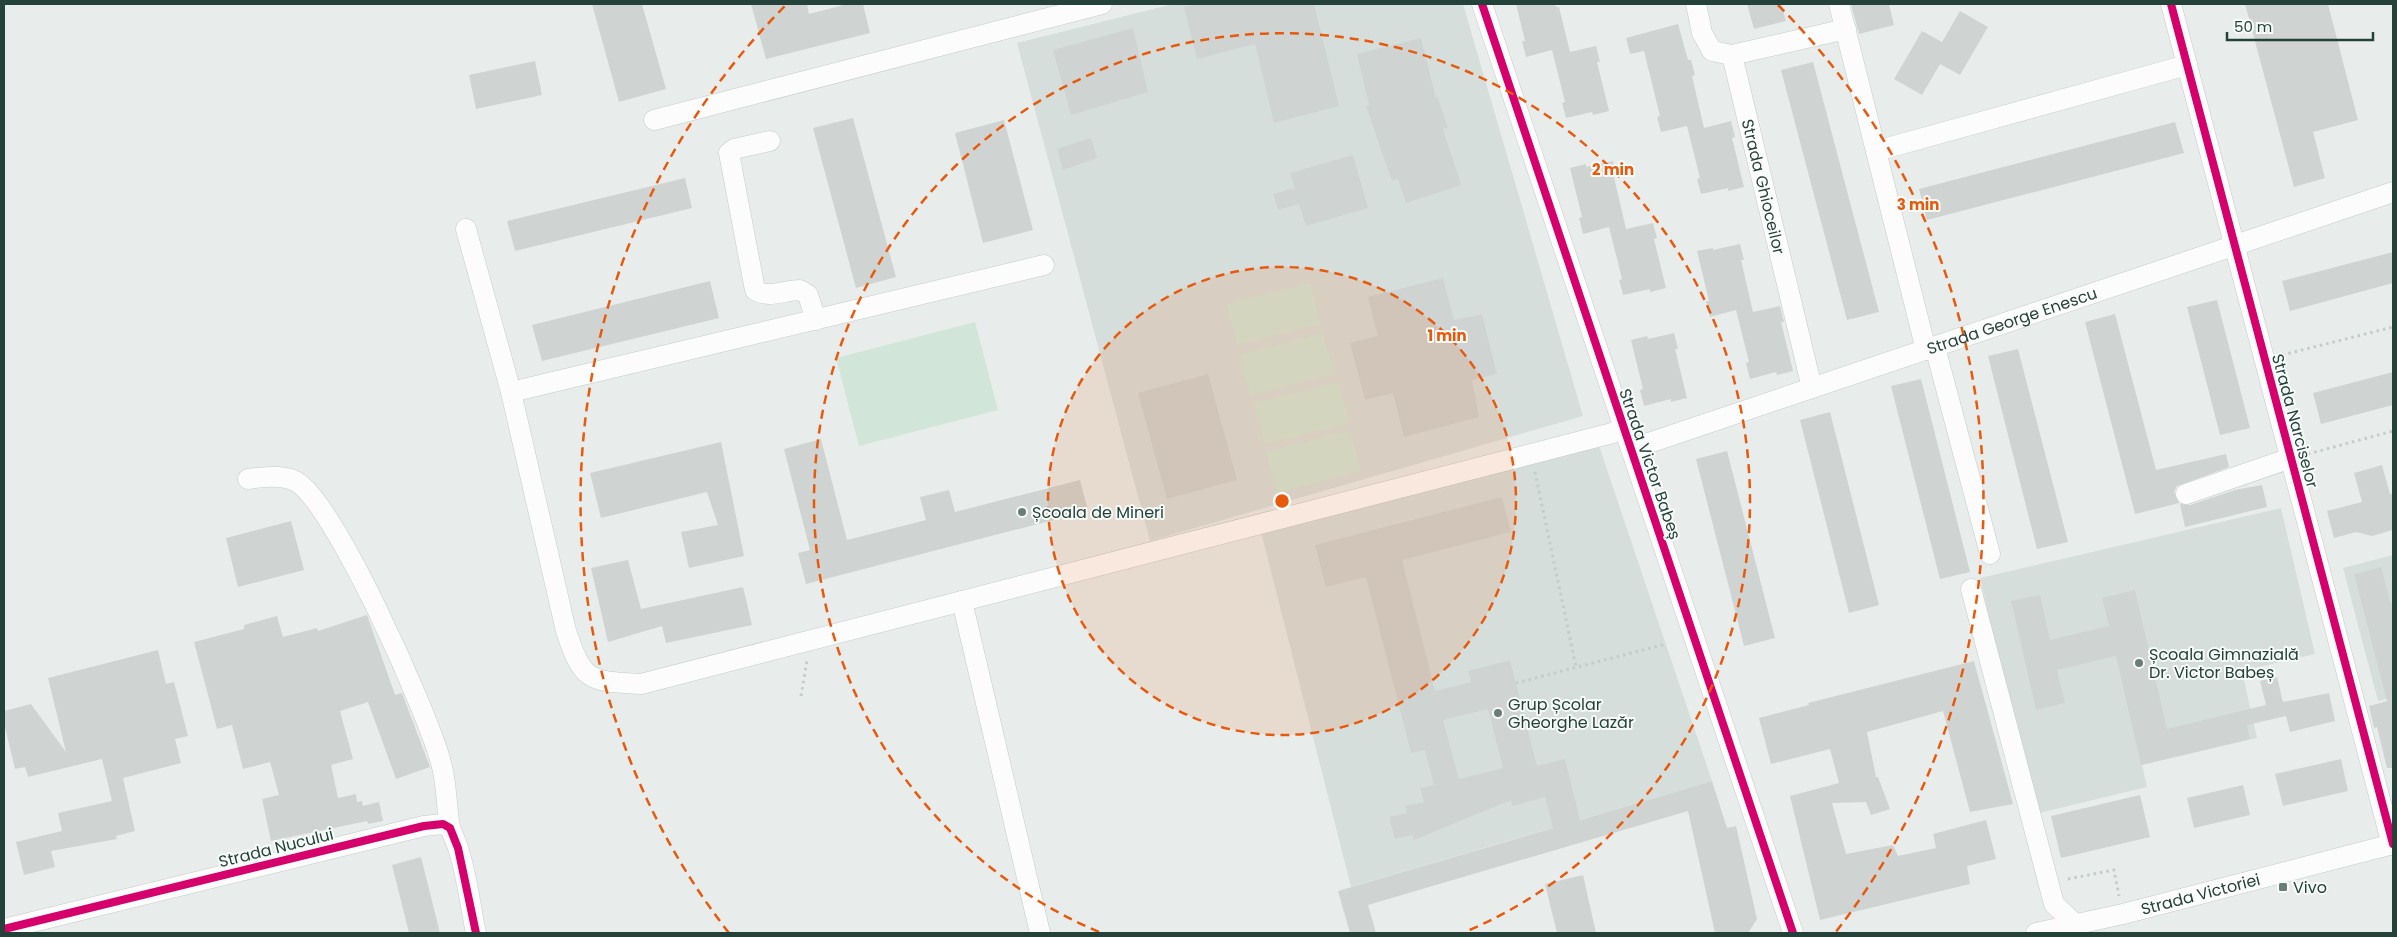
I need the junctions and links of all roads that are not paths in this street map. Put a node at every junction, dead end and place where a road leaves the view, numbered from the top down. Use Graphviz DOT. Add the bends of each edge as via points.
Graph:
graph roads {
  1 [pos="1102,4"];
  2 [pos="1482,4"];
  3 [pos="1696,4"];
  4 [pos="1839,4"];
  5 [pos="2171,4"];
  6 [pos="1846,29"];
  7 [pos="1732,55"];
  8 [pos="2188,65"];
  9 [pos="654,120"];
  10 [pos="770,141"];
  11 [pos="1876,151"];
  12 [pos="2393,192"];
  13 [pos="466,228"];
  14 [pos="2235,246"];
  15 [pos="1044,265"];
  16 [pos="816,320"];
  17 [pos="1930,348"];
  18 [pos="1812,388"];
  19 [pos="511,392"];
  20 [pos="1627,440"];
  21 [pos="2291,458"];
  22 [pos="248,479"];
  23 [pos="2186,494"];
  24 [pos="1990,554"];
  25 [pos="1971,589"];
  26 [pos="962,601"];
  27 [pos="450,828"];
  28 [pos="2393,845"];
  29 [pos="4,929"];
  30 [pos="2077,929"];
  31 [pos="476,933"];
  32 [pos="1040,933"];
  33 [pos="1793,933"];
  34 [pos="2036,933"];
  1 -- 9 [label="street"];
  2 -- 20 [label="street, Strada Victor Babeș"];
  3 -- 7 [label="street" via="1702,33 1712,51"];
  4 -- 6 [label="street"];
  5 -- 8 [label="street, Strada Narciselor"];
  6 -- 7 [label="street"];
  6 -- 11 [label="street"];
  7 -- 18 [label="street, Strada Ghioceilor"];
  8 -- 11 [label="street"];
  8 -- 14 [label="street, Strada Narciselor"];
  10 -- 16 [label="street" via="734,148 729,154 755,290 769,295 800,290 808,295"];
  11 -- 17 [label="street"];
  12 -- 14 [label="street, Strada George Enescu"];
  13 -- 19 [label="street, Strada George Enescu"];
  14 -- 17 [label="street, Strada George Enescu"];
  14 -- 21 [label="street, Strada Narciselor"];
  15 -- 16 [label="street"];
  16 -- 19 [label="street"];
  17 -- 18 [label="street, Strada George Enescu"];
  17 -- 24 [label="street"];
  18 -- 20 [label="street, Strada George Enescu"];
  19 -- 26 [label="street, Strada George Enescu" via="566,631 575,658 584,672 599,681 641,684"];
  20 -- 26 [label="street, Strada George Enescu" via="1531,454"];
  20 -- 33 [label="street, Strada Victor Babeș"];
  21 -- 23 [label="street"];
  21 -- 28 [label="street, Strada Narciselor"];
  22 -- 27 [label="street" via="272,476 295,480 322,507 388,632 428,725 442,764"];
  25 -- 30 [label="street" via="2054,904"];
  26 -- 32 [label="street"];
  27 -- 29 [label="street, Strada Nucului" via="443,824 424,826"];
  27 -- 31 [label="street" via="458,848"];
  28 -- 30 [label="street, Strada Victoriei" via="2122,914"];
  30 -- 34 [label="street, Strada Victoriei"];
}
